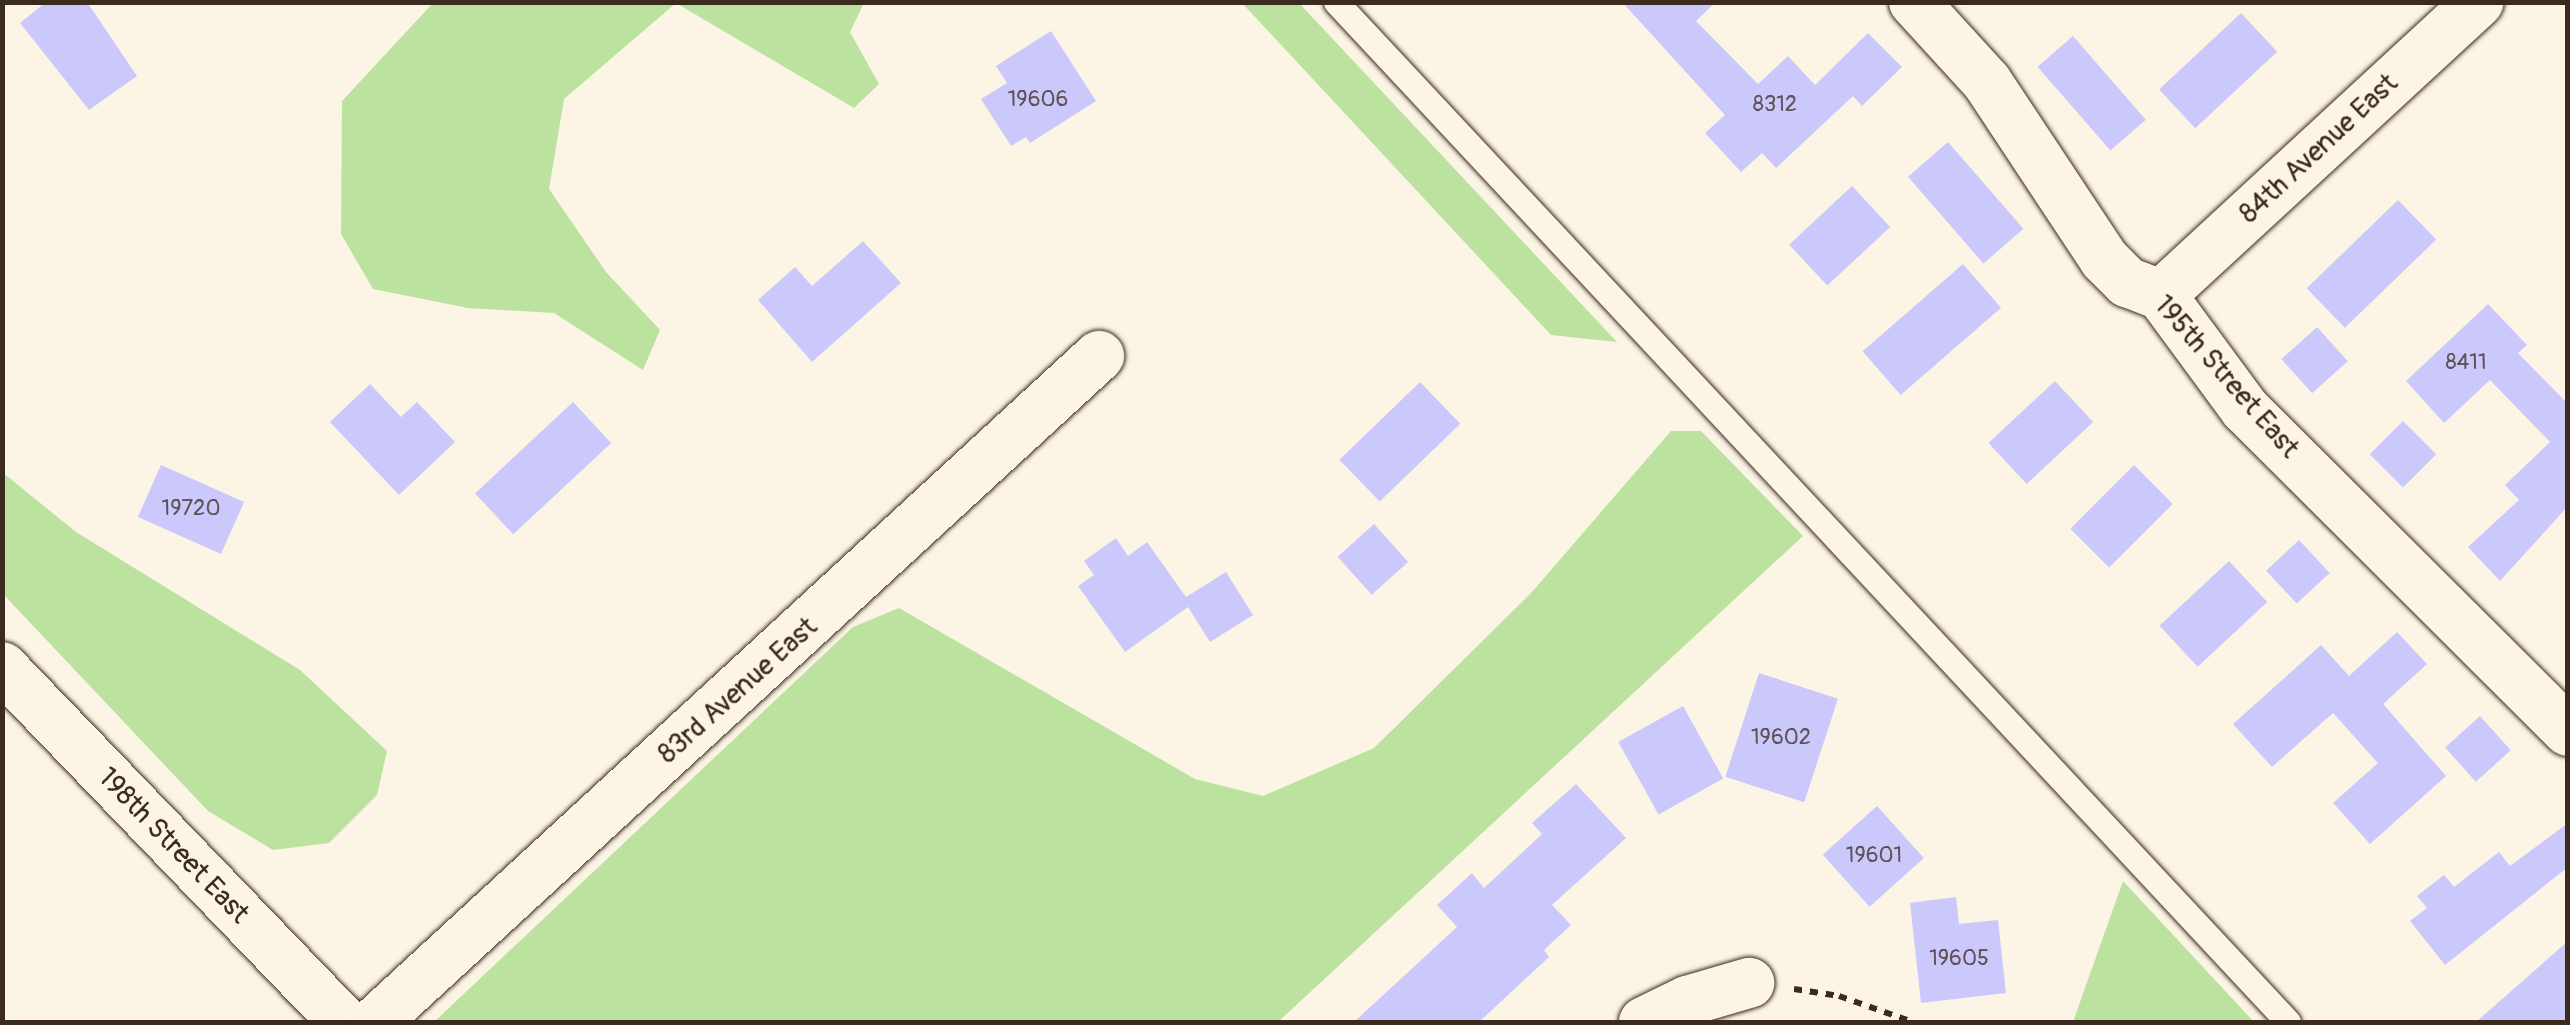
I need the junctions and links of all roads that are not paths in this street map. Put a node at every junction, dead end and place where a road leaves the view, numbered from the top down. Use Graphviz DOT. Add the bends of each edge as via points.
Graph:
graph roads {
  1 [pos="1336,2"];
  2 [pos="1914,2"];
  3 [pos="2478,2"];
  4 [pos="2160,295"];
  5 [pos="1098,356"];
  6 [pos="2,667"];
  7 [pos="2568,731"];
  8 [pos="1748,983"];
  9 [pos="344,1022"];
  10 [pos="375,1022"];
  11 [pos="1644,1022"];
  12 [pos="2288,1022"];
  1 -- 12 [label="lane"];
  2 -- 4 [label="street, 195th Street East" via="1987,82 2104,258 2127,282"];
  3 -- 4 [label="street, 84th Avenue East"];
  4 -- 7 [label="street, 195th Street East" via="2245,408"];
  5 -- 10 [label="street, 83rd Avenue East"];
  6 -- 9 [label="street, 198th Street East"];
  8 -- 11 [label="street" via="1687,1000"];
}
